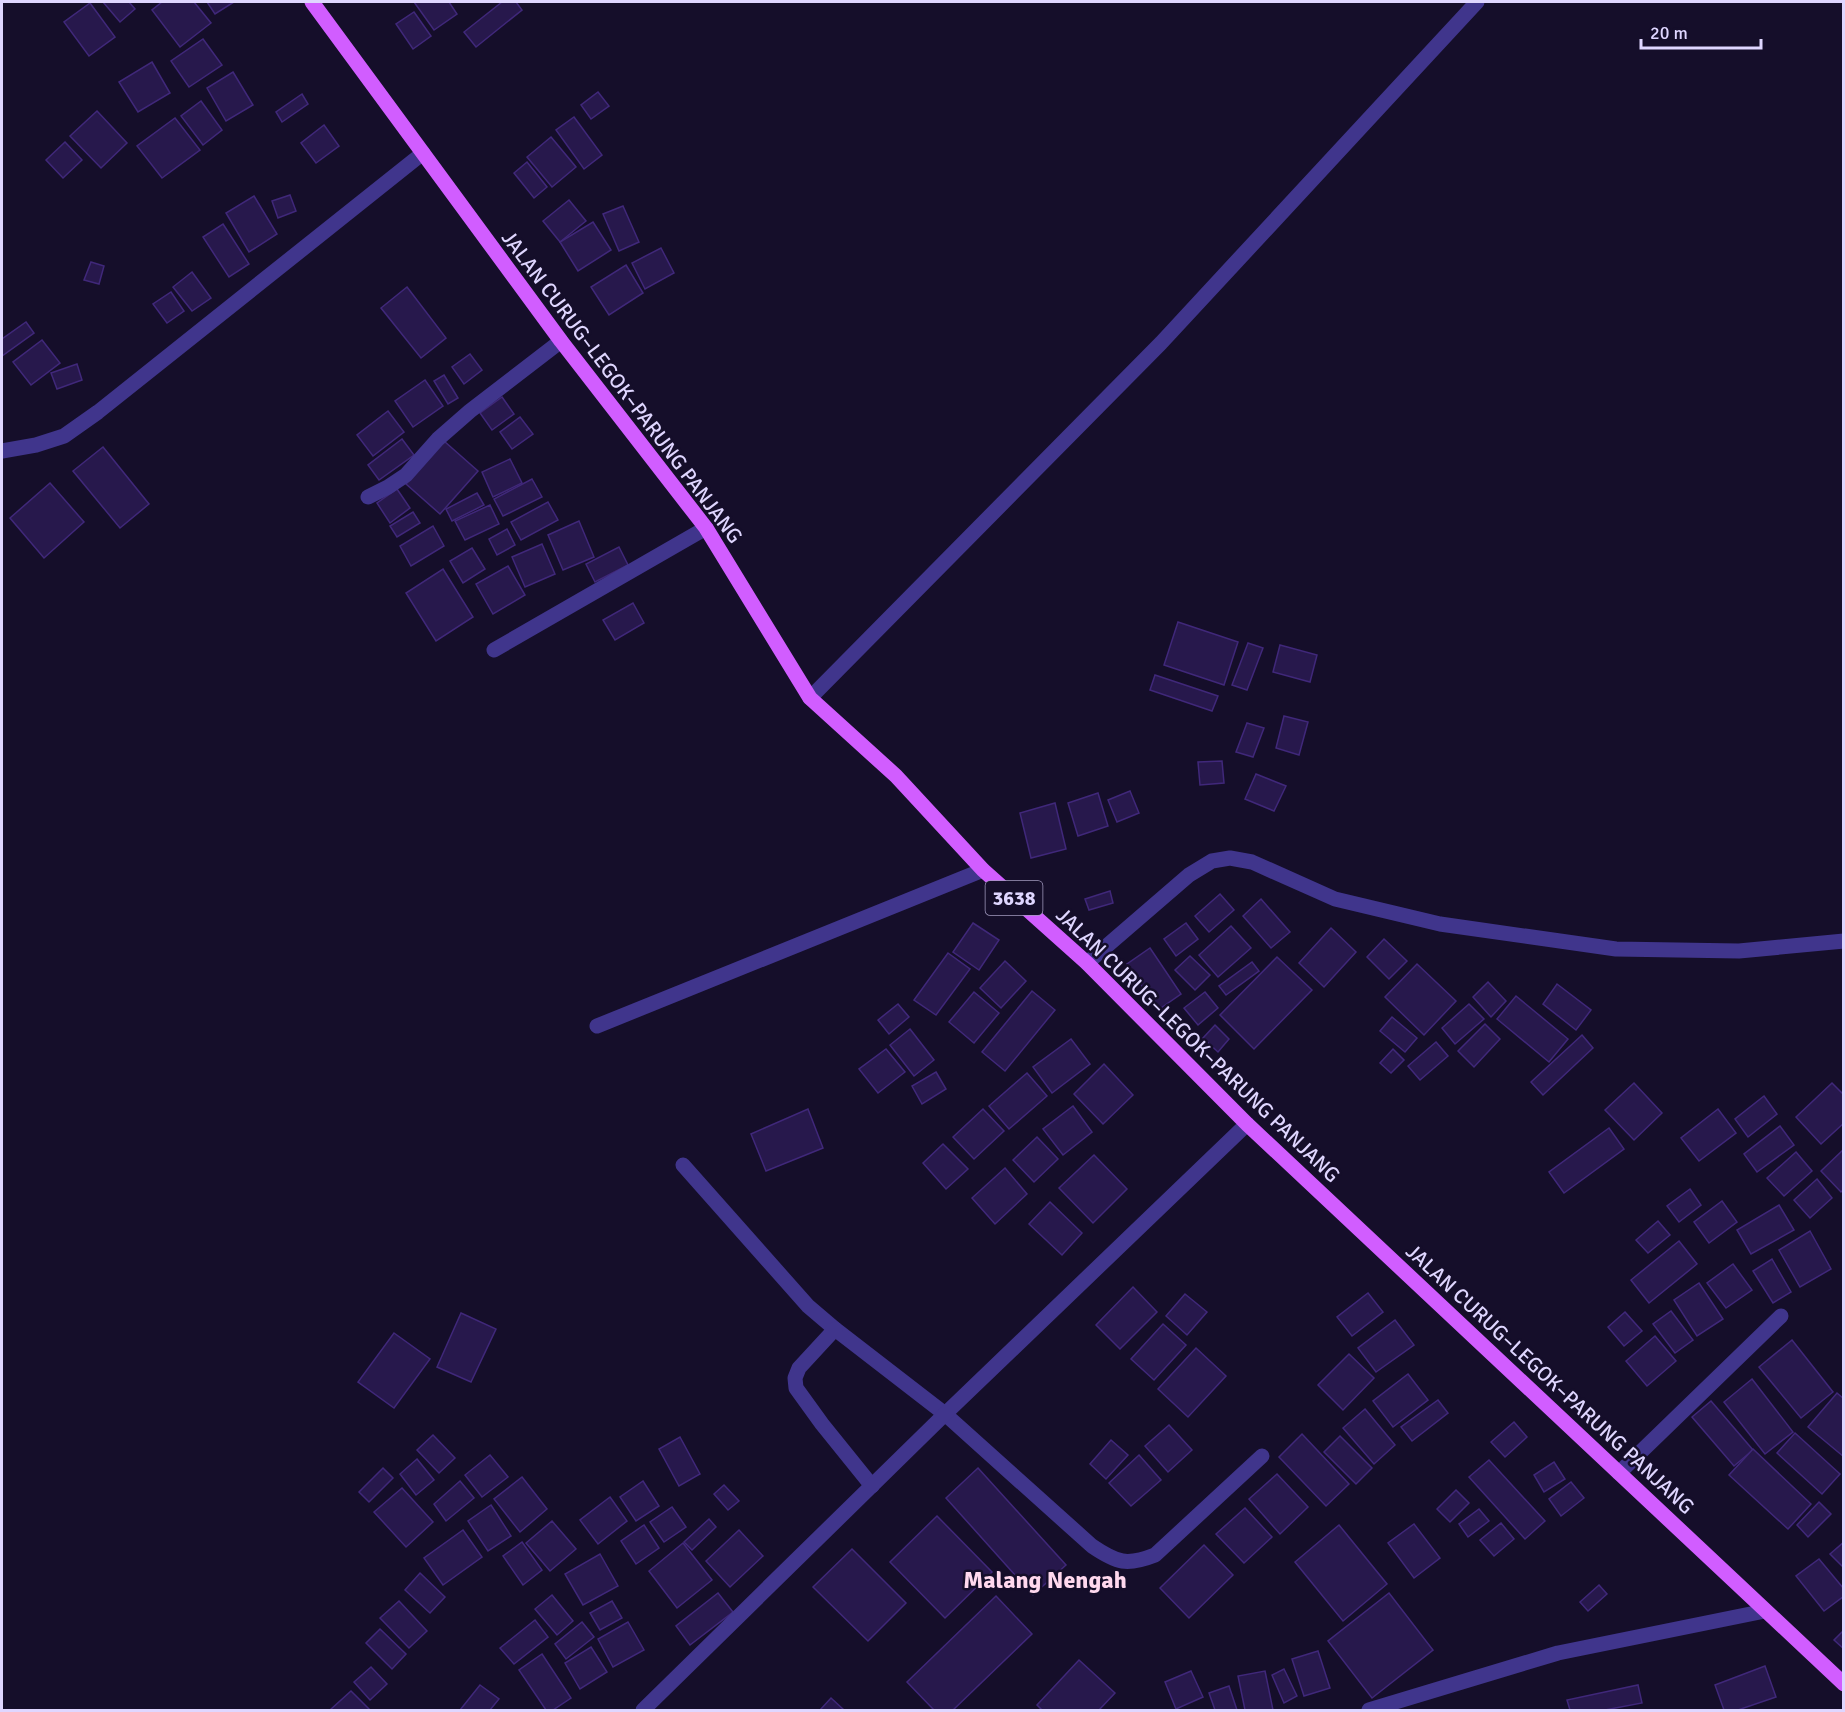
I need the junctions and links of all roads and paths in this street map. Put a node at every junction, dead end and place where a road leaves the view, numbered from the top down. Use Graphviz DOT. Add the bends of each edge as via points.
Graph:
graph roads {
  1 [pos="312,2"];
  2 [pos="1477,2"];
  3 [pos="423,153"];
  4 [pos="561,341"];
  5 [pos="2,451"];
  6 [pos="368,497"];
  7 [pos="706,528"];
  8 [pos="494,650"];
  9 [pos="810,698"];
  10 [pos="983,870"];
  11 [pos="1844,940"];
  12 [pos="1087,963"];
  13 [pos="597,1026"];
  14 [pos="1247,1124"];
  15 [pos="683,1165"];
  16 [pos="1781,1316"];
  17 [pos="835,1329"];
  18 [pos="945,1414"];
  19 [pos="1262,1456"];
  20 [pos="1619,1473"];
  21 [pos="872,1486"];
  22 [pos="1765,1611"];
  23 [pos="1844,1684"];
  24 [pos="651,1708"];
  25 [pos="1369,1710"];
  1 -- 3 [label="main road, JALAN CURUG–LEGOK–PARUNG PANJANG / 3638"];
  2 -- 9 [label="street" via="1161,343"];
  3 -- 4 [label="main road, JALAN CURUG–LEGOK–PARUNG PANJANG / 3638"];
  3 -- 5 [label="street" via="64,436"];
  4 -- 6 [label="street" via="463,417 406,475"];
  4 -- 7 [label="main road, JALAN CURUG–LEGOK–PARUNG PANJANG / 3638"];
  7 -- 8 [label="street"];
  7 -- 9 [label="main road, JALAN CURUG–LEGOK–PARUNG PANJANG / 3638"];
  9 -- 10 [label="main road, JALAN CURUG–LEGOK–PARUNG PANJANG / 3638" via="897,776"];
  10 -- 12 [label="main road, JALAN CURUG–LEGOK–PARUNG PANJANG / 3638"];
  10 -- 13 [label="street"];
  11 -- 12 [label="street" via="1739,951 1616,949 1440,924 1335,898 1252,862 1230,858 1212,861 1189,875"];
  12 -- 14 [label="main road, JALAN CURUG–LEGOK–PARUNG PANJANG / 3638"];
  14 -- 18 [label="street"];
  14 -- 20 [label="main road, JALAN CURUG–LEGOK–PARUNG PANJANG / 3638"];
  15 -- 17 [label="street" via="808,1306"];
  16 -- 20 [label="street"];
  17 -- 18 [label="street"];
  17 -- 21 [label="street" via="799,1368 796,1388"];
  18 -- 19 [label="street" via="1092,1546 1126,1563 1155,1555"];
  18 -- 21 [label="street"];
  20 -- 22 [label="main road, JALAN CURUG–LEGOK–PARUNG PANJANG / 3638"];
  21 -- 24 [label="street"];
  22 -- 23 [label="main road, JALAN CURUG–LEGOK–PARUNG PANJANG / 3638"];
  22 -- 25 [label="street" via="1558,1653"];
}
